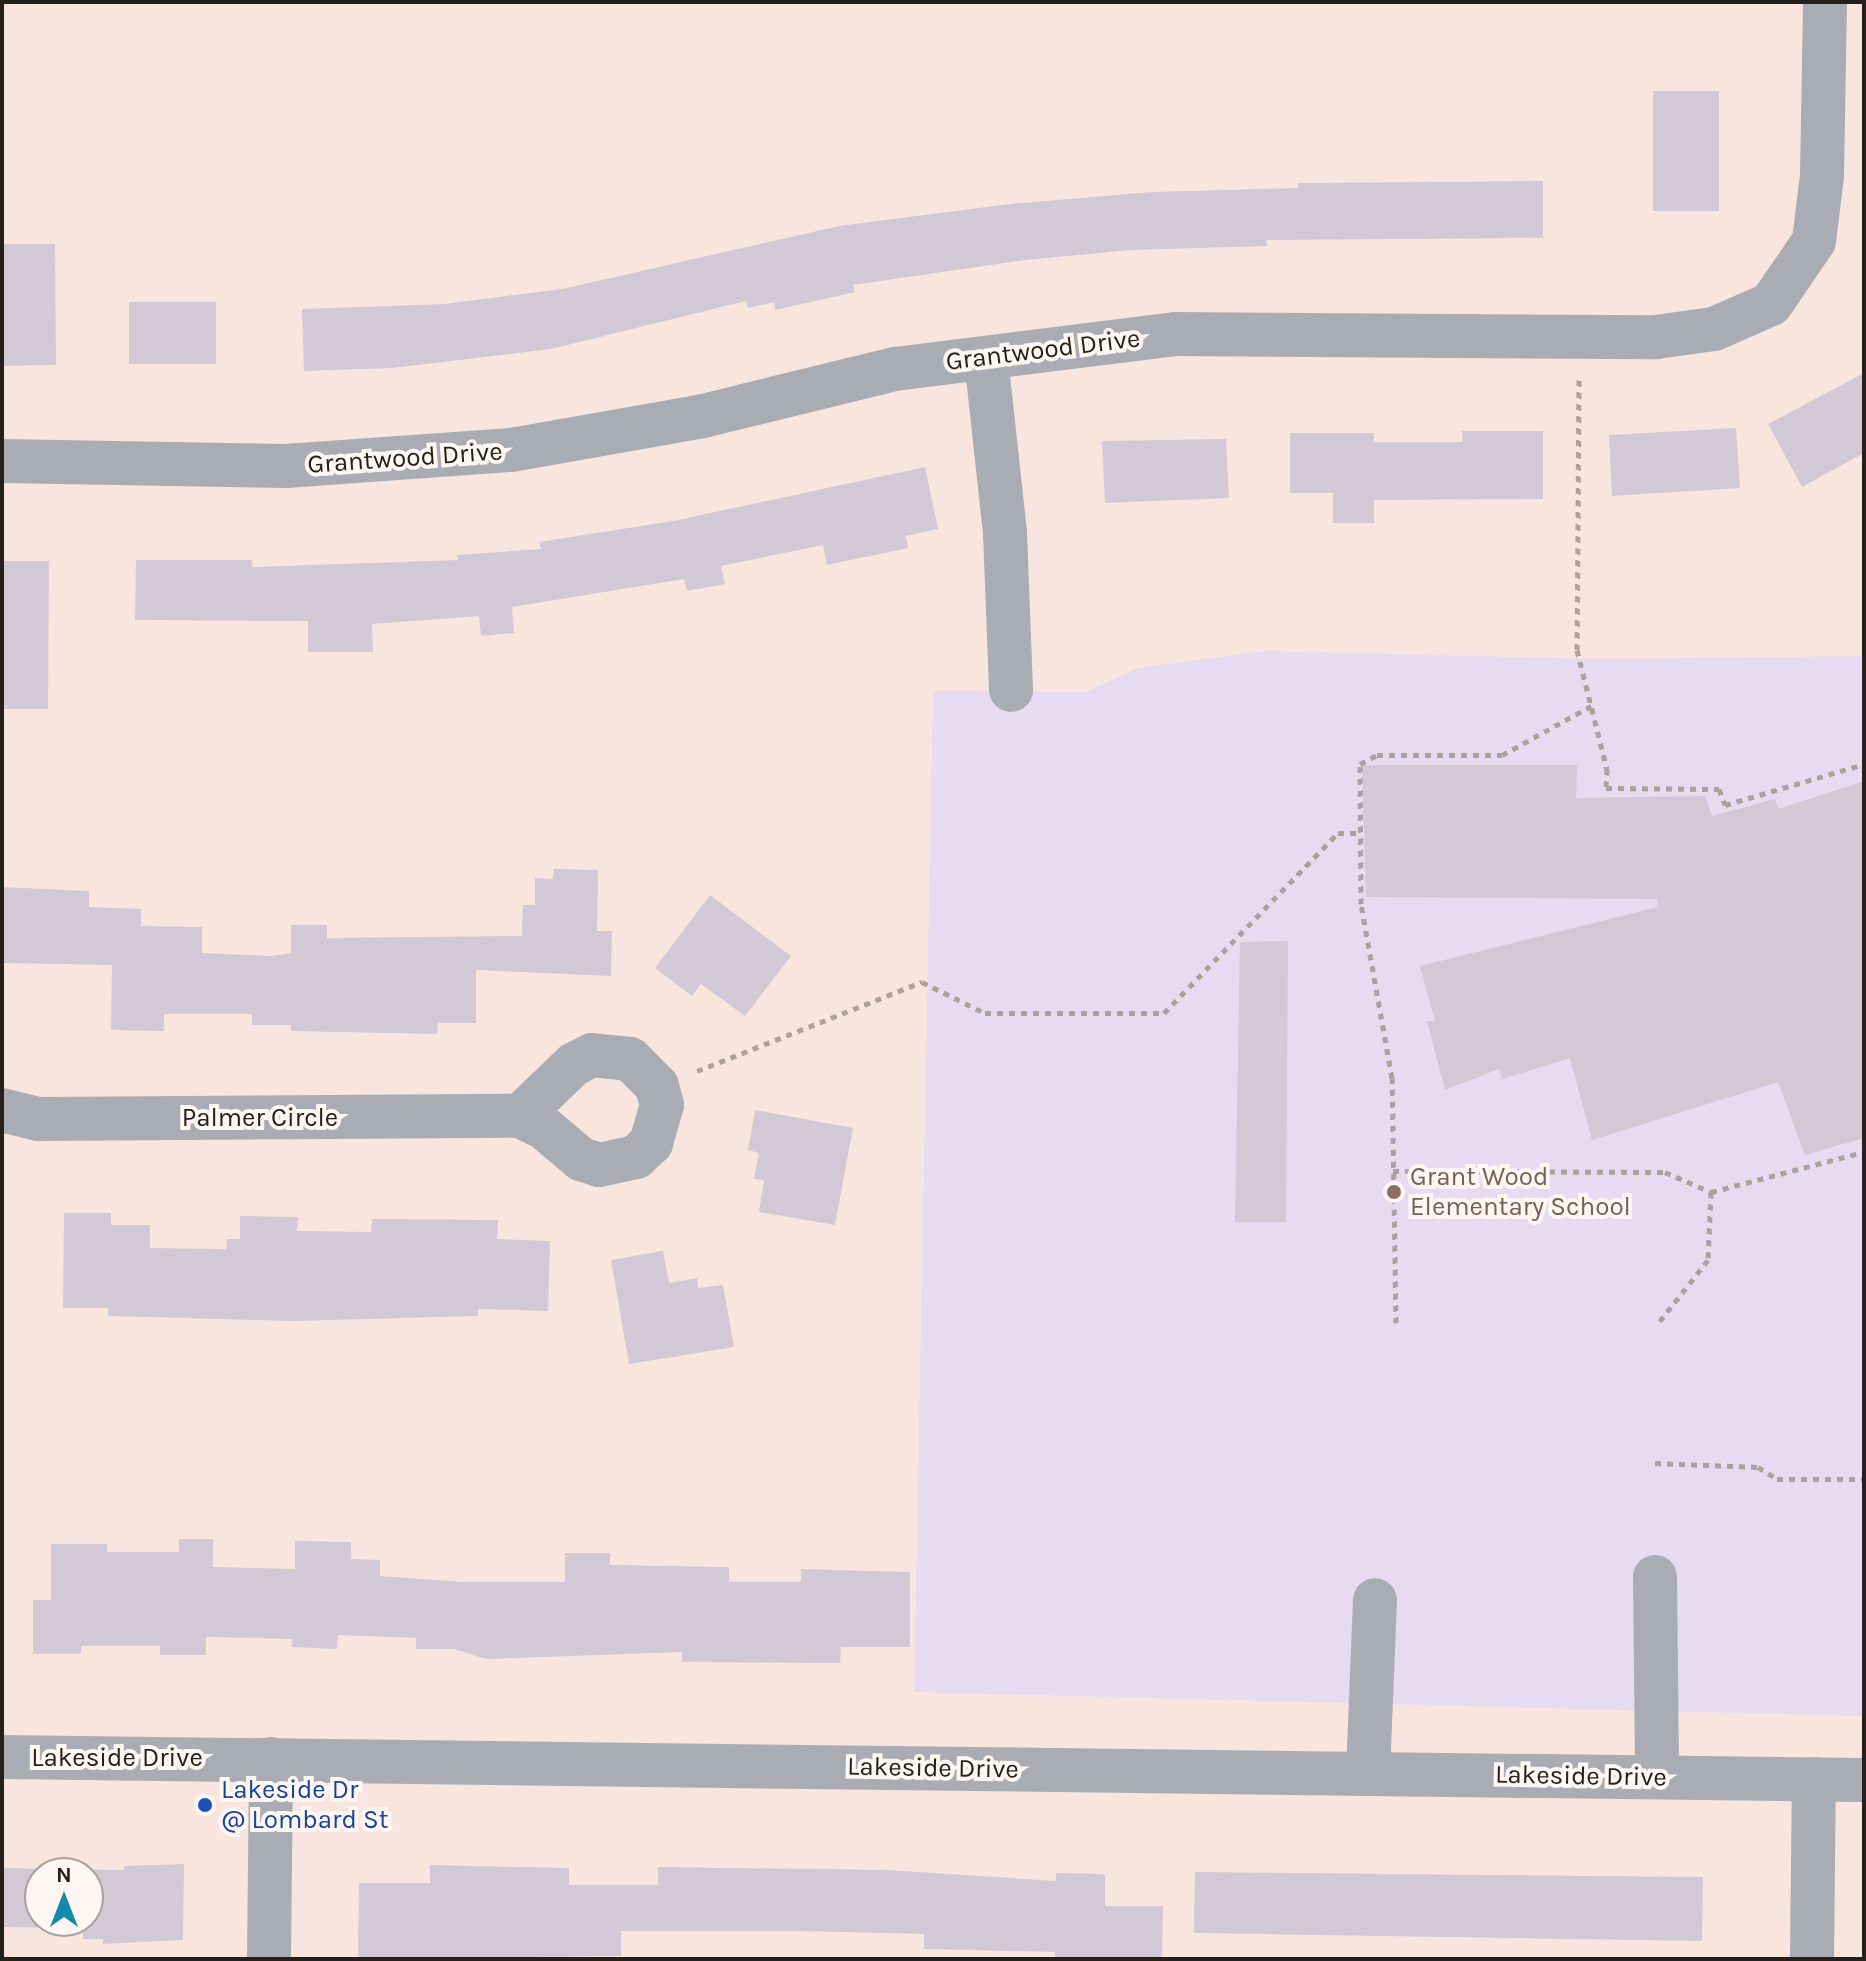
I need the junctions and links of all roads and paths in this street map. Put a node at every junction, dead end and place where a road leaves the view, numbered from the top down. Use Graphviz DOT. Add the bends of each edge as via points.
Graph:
graph roads {
  1 [pos="1825,2"];
  2 [pos="1577,335"];
  3 [pos="986,358"];
  4 [pos="2,461"];
  5 [pos="1011,690"];
  6 [pos="1591,706"];
  7 [pos="1864,764"];
  8 [pos="1360,833"];
  9 [pos="657,1086"];
  10 [pos="2,1110"];
  11 [pos="520,1116"];
  12 [pos="1864,1152"];
  13 [pos="1393,1171"];
  14 [pos="1711,1192"];
  15 [pos="1396,1323"];
  16 [pos="1656,1326"];
  17 [pos="1655,1463"];
  18 [pos="1864,1479"];
  19 [pos="1655,1577"];
  20 [pos="1375,1600"];
  21 [pos="2,1757"];
  22 [pos="271,1759"];
  23 [pos="1368,1774"];
  24 [pos="1657,1777"];
  25 [pos="1814,1779"];
  26 [pos="1864,1780"];
  27 [pos="269,1959"];
  28 [pos="1812,1959"];
  1 -- 2 [label="street, Grantwood Drive" via="1820,216 1814,241 1788,286 1771,304 1714,329 1656,337"];
  2 -- 3 [label="street, Grantwood Drive" via="1175,334"];
  2 -- 6 [label="path" via="1577,650"];
  3 -- 4 [label="street, Grantwood Drive" via="895,369 703,416 511,450 286,466"];
  3 -- 5 [label="street" via="1005,533"];
  6 -- 7 [label="path" via="1607,769 1606,788 1719,789 1725,805"];
  6 -- 8 [label="path" via="1502,755 1377,755 1360,764"];
  8 -- 9 [label="path" via="1338,833 1164,1013 985,1013 922,982"];
  8 -- 13 [label="path" via="1361,904 1392,1078"];
  9 -- 11 [label="street" via="630,1059 592,1055 574,1064"];
  9 -- 11 [label="street" via="660,1126 636,1157 618,1164 581,1159 543,1127"];
  10 -- 11 [label="street, Palmer Circle" via="39,1119"];
  12 -- 14 [label="path"];
  13 -- 14 [label="path" via="1665,1172"];
  13 -- 15 [label="path"];
  14 -- 16 [label="path" via="1708,1260"];
  17 -- 18 [label="path" via="1758,1467 1777,1479"];
  19 -- 24 [label="street"];
  20 -- 23 [label="street"];
  21 -- 22 [label="street, Lakeside Drive"];
  22 -- 23 [label="street, Lakeside Drive"];
  22 -- 27 [label="street"];
  23 -- 24 [label="street, Lakeside Drive"];
  24 -- 25 [label="street, Lakeside Drive"];
  25 -- 26 [label="street, Lakeside Drive"];
  25 -- 28 [label="street"];
}
